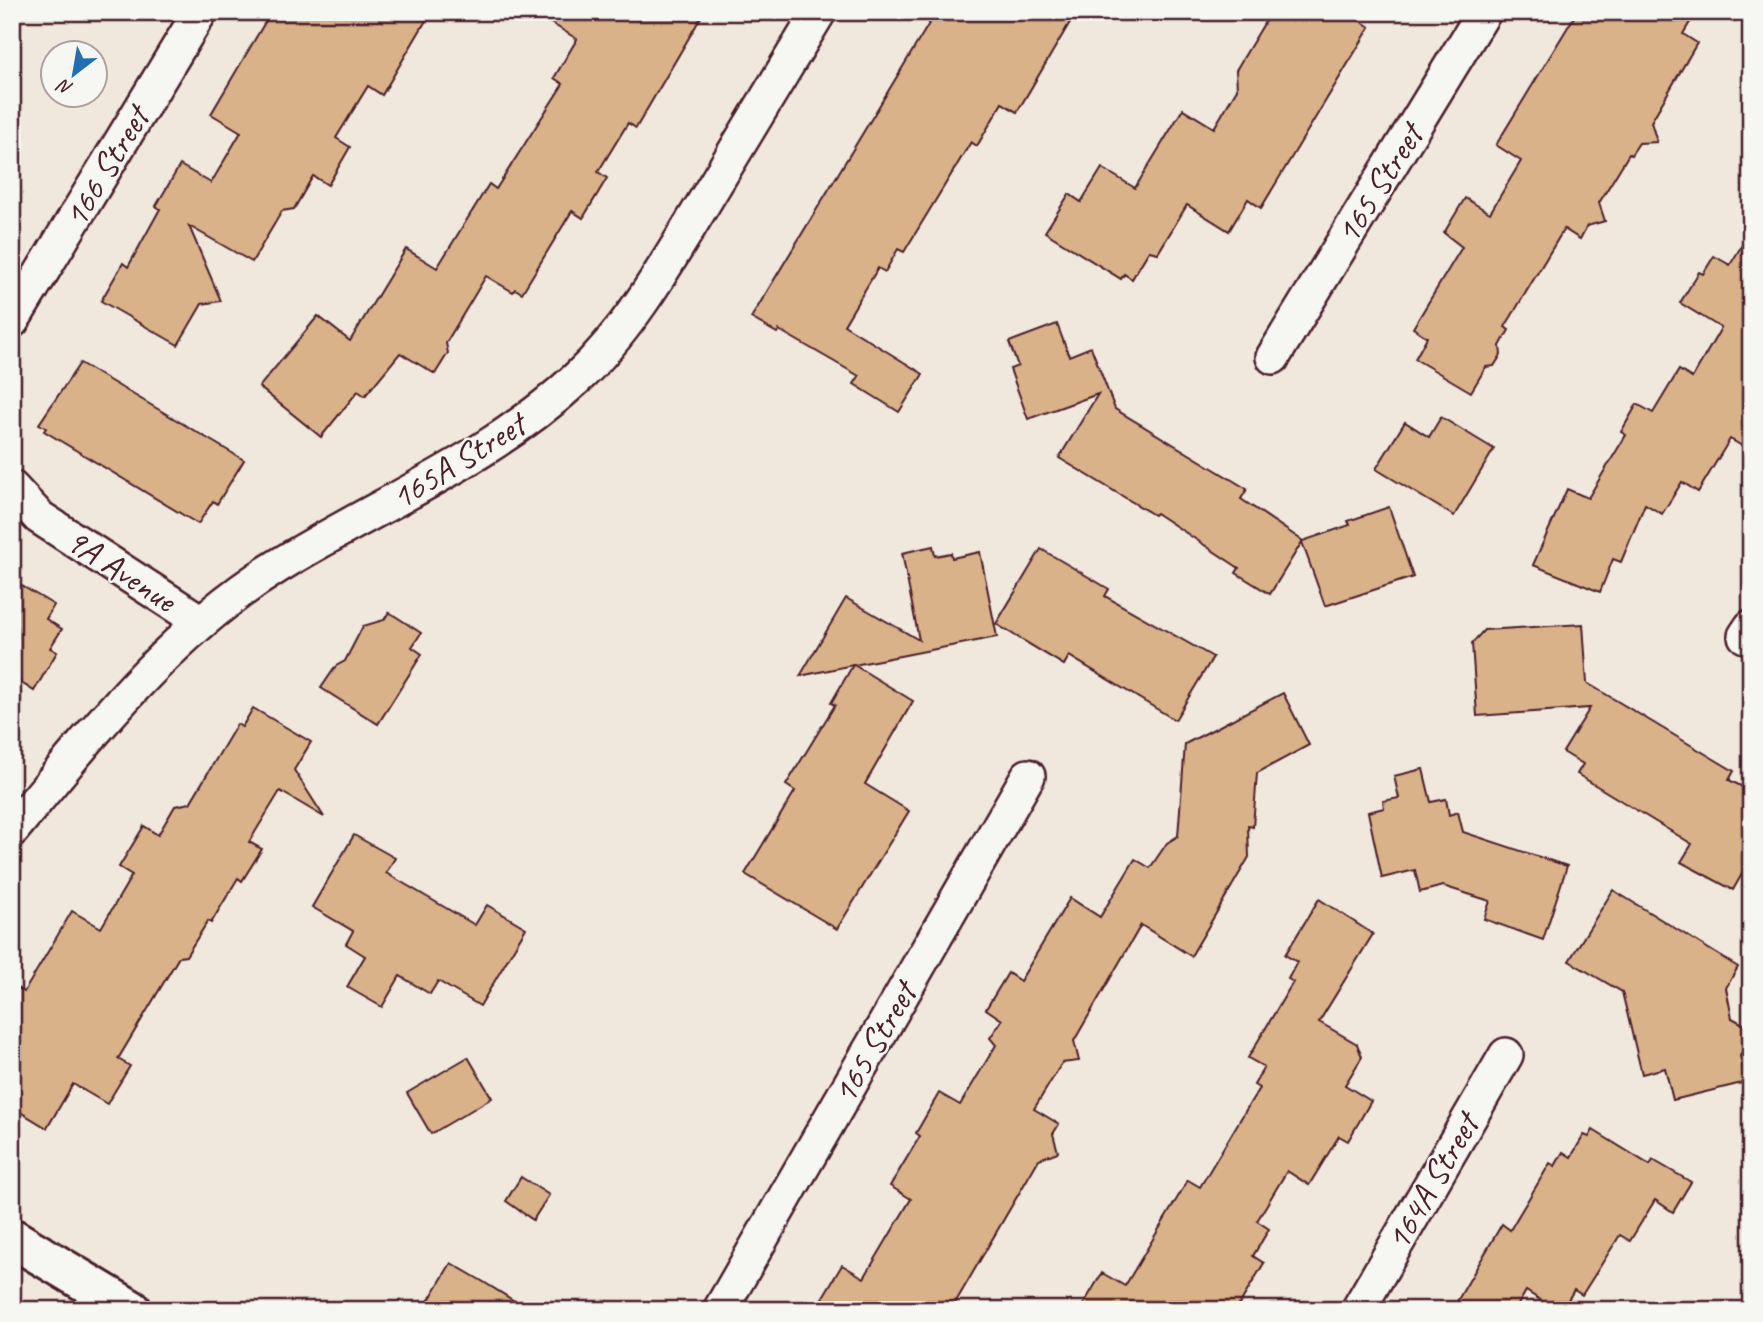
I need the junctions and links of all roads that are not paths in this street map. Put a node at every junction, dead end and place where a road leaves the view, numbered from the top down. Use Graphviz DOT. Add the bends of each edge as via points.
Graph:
graph roads {
  1 [pos="200,12"];
  2 [pos="818,12"];
  3 [pos="1485,12"];
  4 [pos="12,321"];
  5 [pos="1273,357"];
  6 [pos="12,488"];
  7 [pos="201,622"];
  8 [pos="1028,776"];
  9 [pos="12,830"];
  10 [pos="1506,1055"];
  11 [pos="12,1238"];
  12 [pos="132,1310"];
  13 [pos="720,1310"];
  14 [pos="1358,1310"];
  1 -- 4 [label="street, 166 Street"];
  2 -- 7 [label="street, 165A Street" via="661,273 622,328 577,378 492,444 276,567"];
  3 -- 5 [label="street, 165 Street"];
  6 -- 7 [label="street, 9A Avenue" via="39,517"];
  7 -- 9 [label="street, 165A Street" via="130,688"];
  8 -- 13 [label="street, 165 Street"];
  10 -- 14 [label="street, 164A Street"];
  11 -- 12 [label="street"];
}
